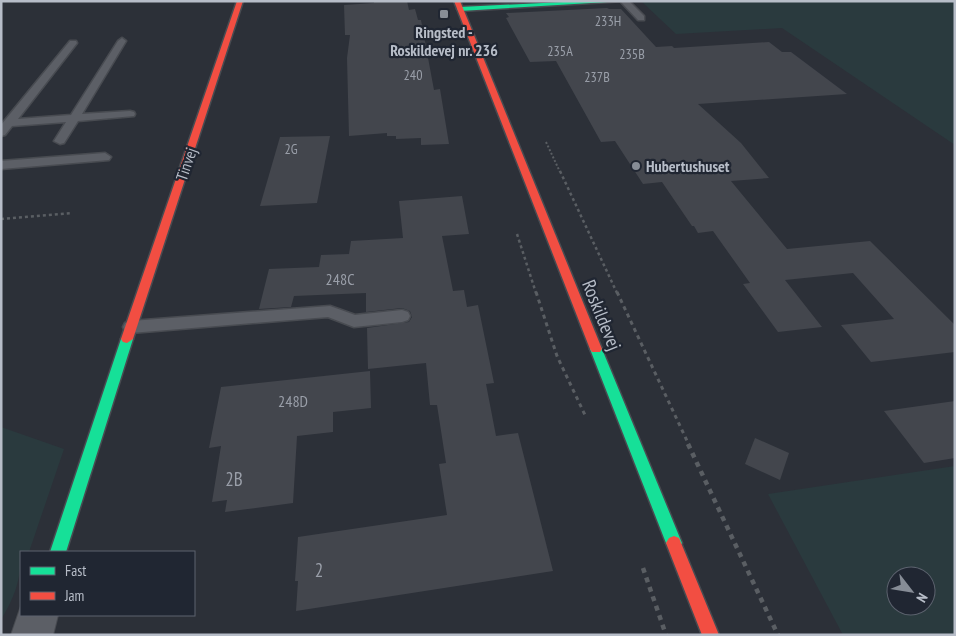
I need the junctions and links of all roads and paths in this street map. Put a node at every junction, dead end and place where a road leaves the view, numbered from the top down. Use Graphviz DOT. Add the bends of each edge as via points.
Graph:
graph roads {
  1 [pos="240,1"];
  2 [pos="623,1"];
  3 [pos="459,5"];
  4 [pos="641,18"];
  5 [pos="122,41"];
  6 [pos="73,43"];
  7 [pos="130,114"];
  8 [pos="75,118"];
  9 [pos="9,123"];
  10 [pos="1,133"];
  11 [pos="542,136"];
  12 [pos="60,141"];
  13 [pos="105,157"];
  14 [pos="1,165"];
  15 [pos="72,214"];
  16 [pos="1,219"];
  17 [pos="402,316"];
  18 [pos="131,327"];
  19 [pos="58,551"];
  20 [pos="38,616"];
  21 [pos="32,635"];
  22 [pos="711,635"];
  23 [pos="778,635"];
  1 -- 18 [label="street, Tinvej"];
  2 -- 3 [label="street, Roskildevej"];
  2 -- 4 [label="lane"];
  3 -- 22 [label="street, Roskildevej"];
  5 -- 8 [label="lane"];
  6 -- 9 [label="lane"];
  7 -- 8 [label="lane"];
  8 -- 9 [label="lane"];
  8 -- 12 [label="lane"];
  9 -- 10 [label="lane"];
  11 -- 23 [label="path"];
  13 -- 14 [label="lane"];
  15 -- 16 [label="path"];
  17 -- 18 [label="lane" via="354,321 330,311"];
  18 -- 19 [label="street, Tinvej"];
  20 -- 21 [label="street"];
}
